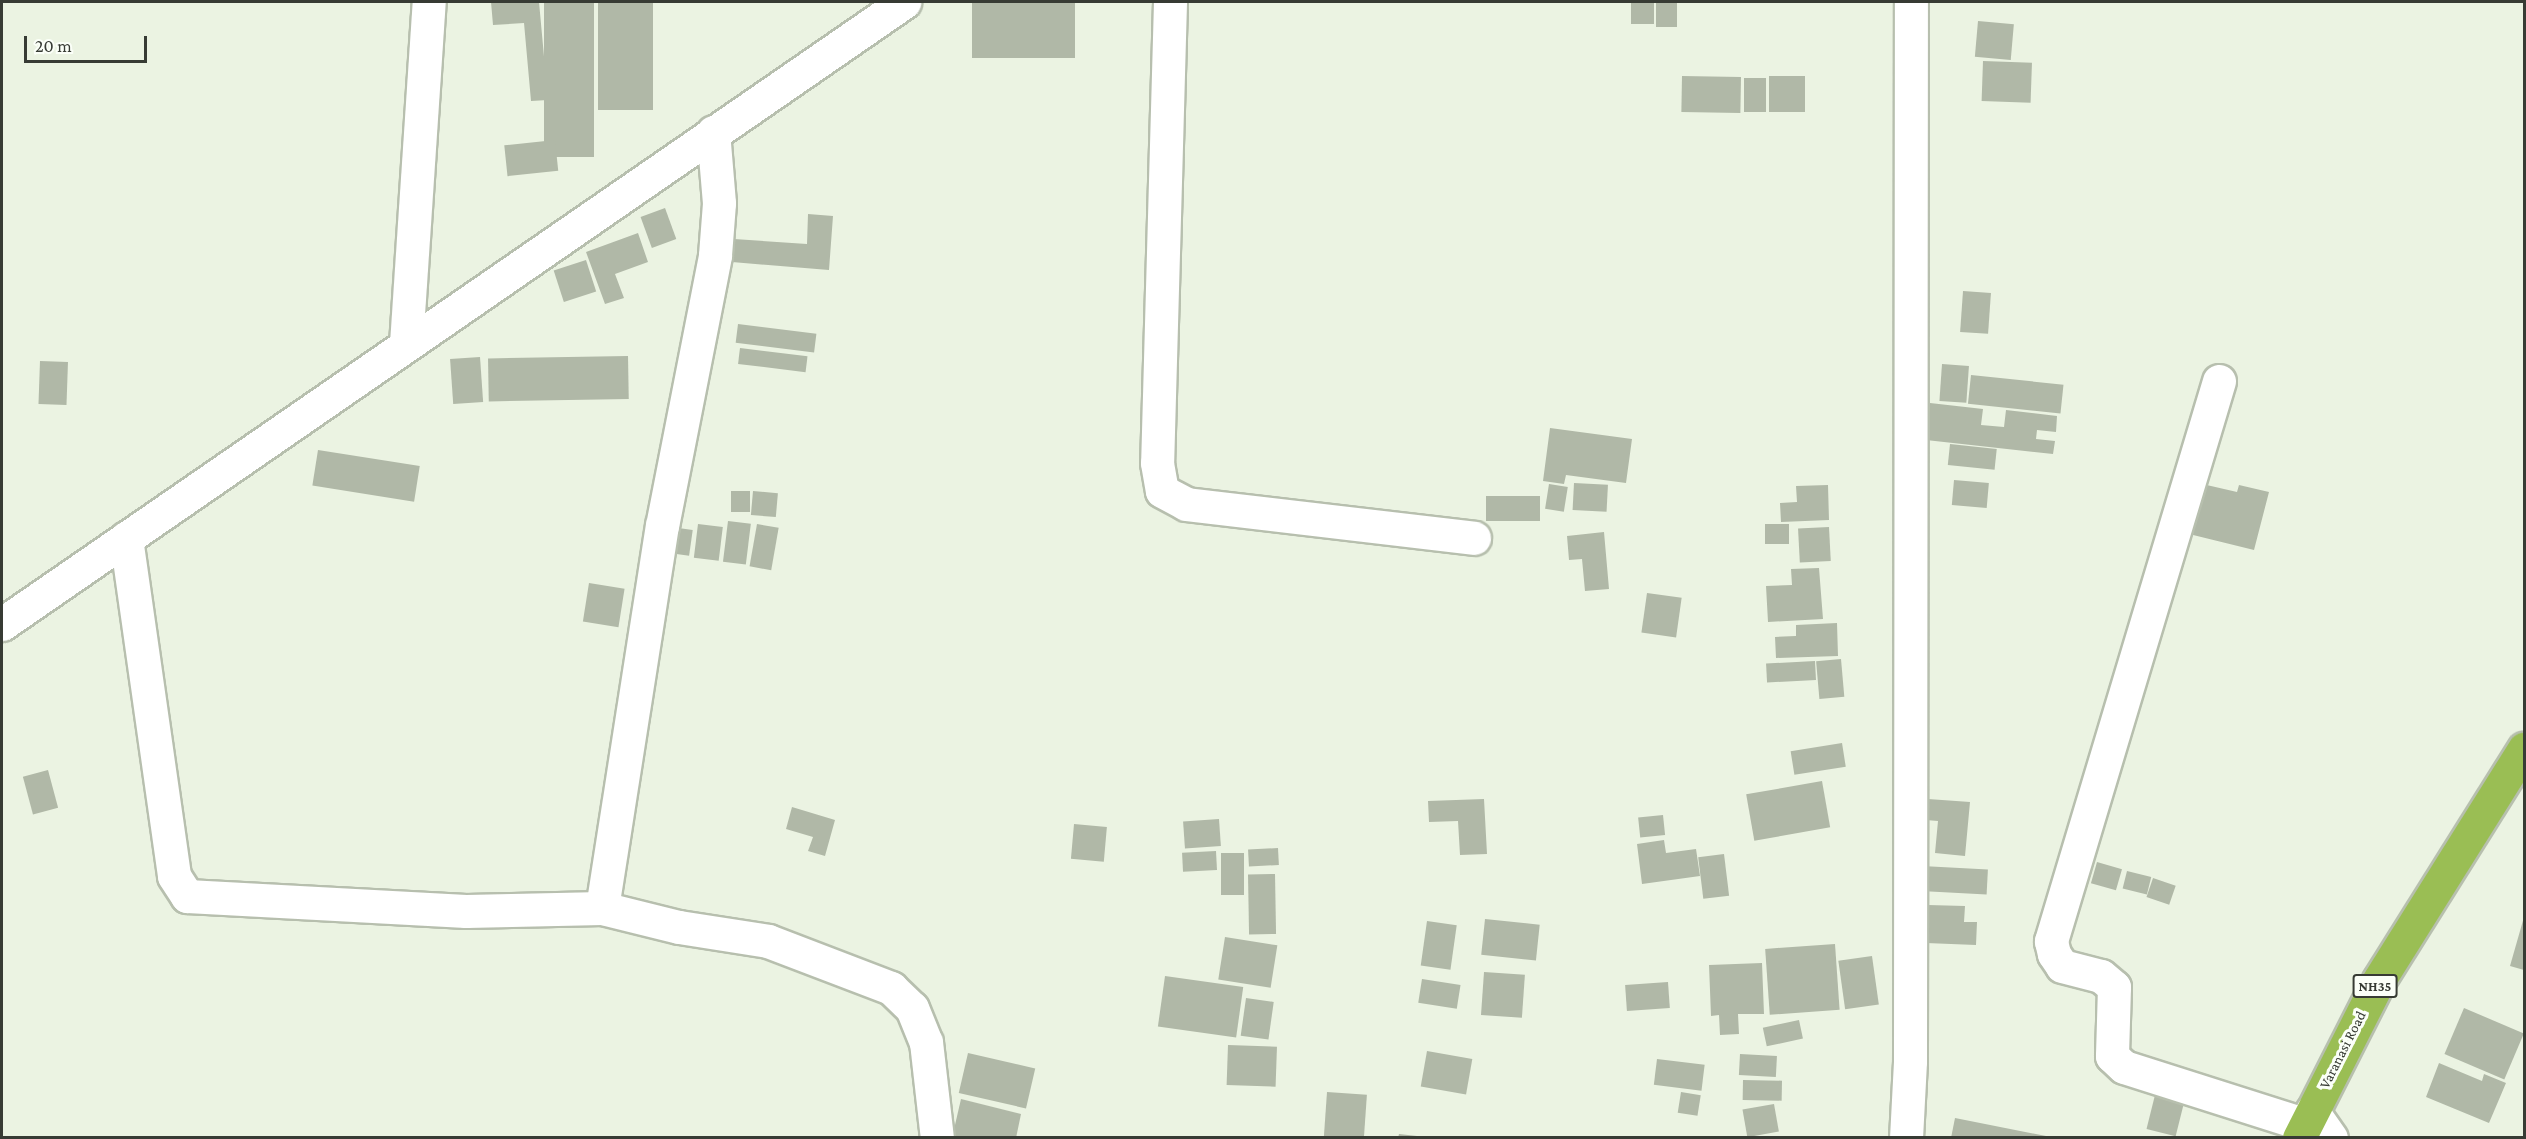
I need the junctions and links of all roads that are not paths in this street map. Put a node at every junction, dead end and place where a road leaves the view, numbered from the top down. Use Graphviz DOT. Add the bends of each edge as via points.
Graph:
graph roads {
  1 [pos="429,2"];
  2 [pos="904,2"];
  3 [pos="1170,2"];
  4 [pos="1911,2"];
  5 [pos="713,132"];
  6 [pos="406,344"];
  7 [pos="2219,381"];
  8 [pos="126,538"];
  9 [pos="1474,538"];
  10 [pos="2,624"];
  11 [pos="2524,748"];
  12 [pos="602,908"];
  13 [pos="2312,1127"];
  14 [pos="937,1137"];
  15 [pos="1906,1137"];
  1 -- 6 [label="street"];
  2 -- 5 [label="street"];
  3 -- 9 [label="street" via="1157,463 1161,491 1186,504"];
  4 -- 15 [label="street" via="1910,1061"];
  5 -- 6 [label="street"];
  5 -- 12 [label="street" via="719,203 715,255 662,526"];
  6 -- 8 [label="street"];
  7 -- 13 [label="street" via="2051,941 2062,966 2101,976 2114,987 2112,1056 2124,1067"];
  8 -- 10 [label="street"];
  8 -- 12 [label="street" via="174,876 187,896 465,911"];
  11 -- 13 [label="highway, Varanasi Road / NH35" via="2379,980"];
  12 -- 14 [label="street" via="679,927 768,941 891,988 922,1024"];
}
